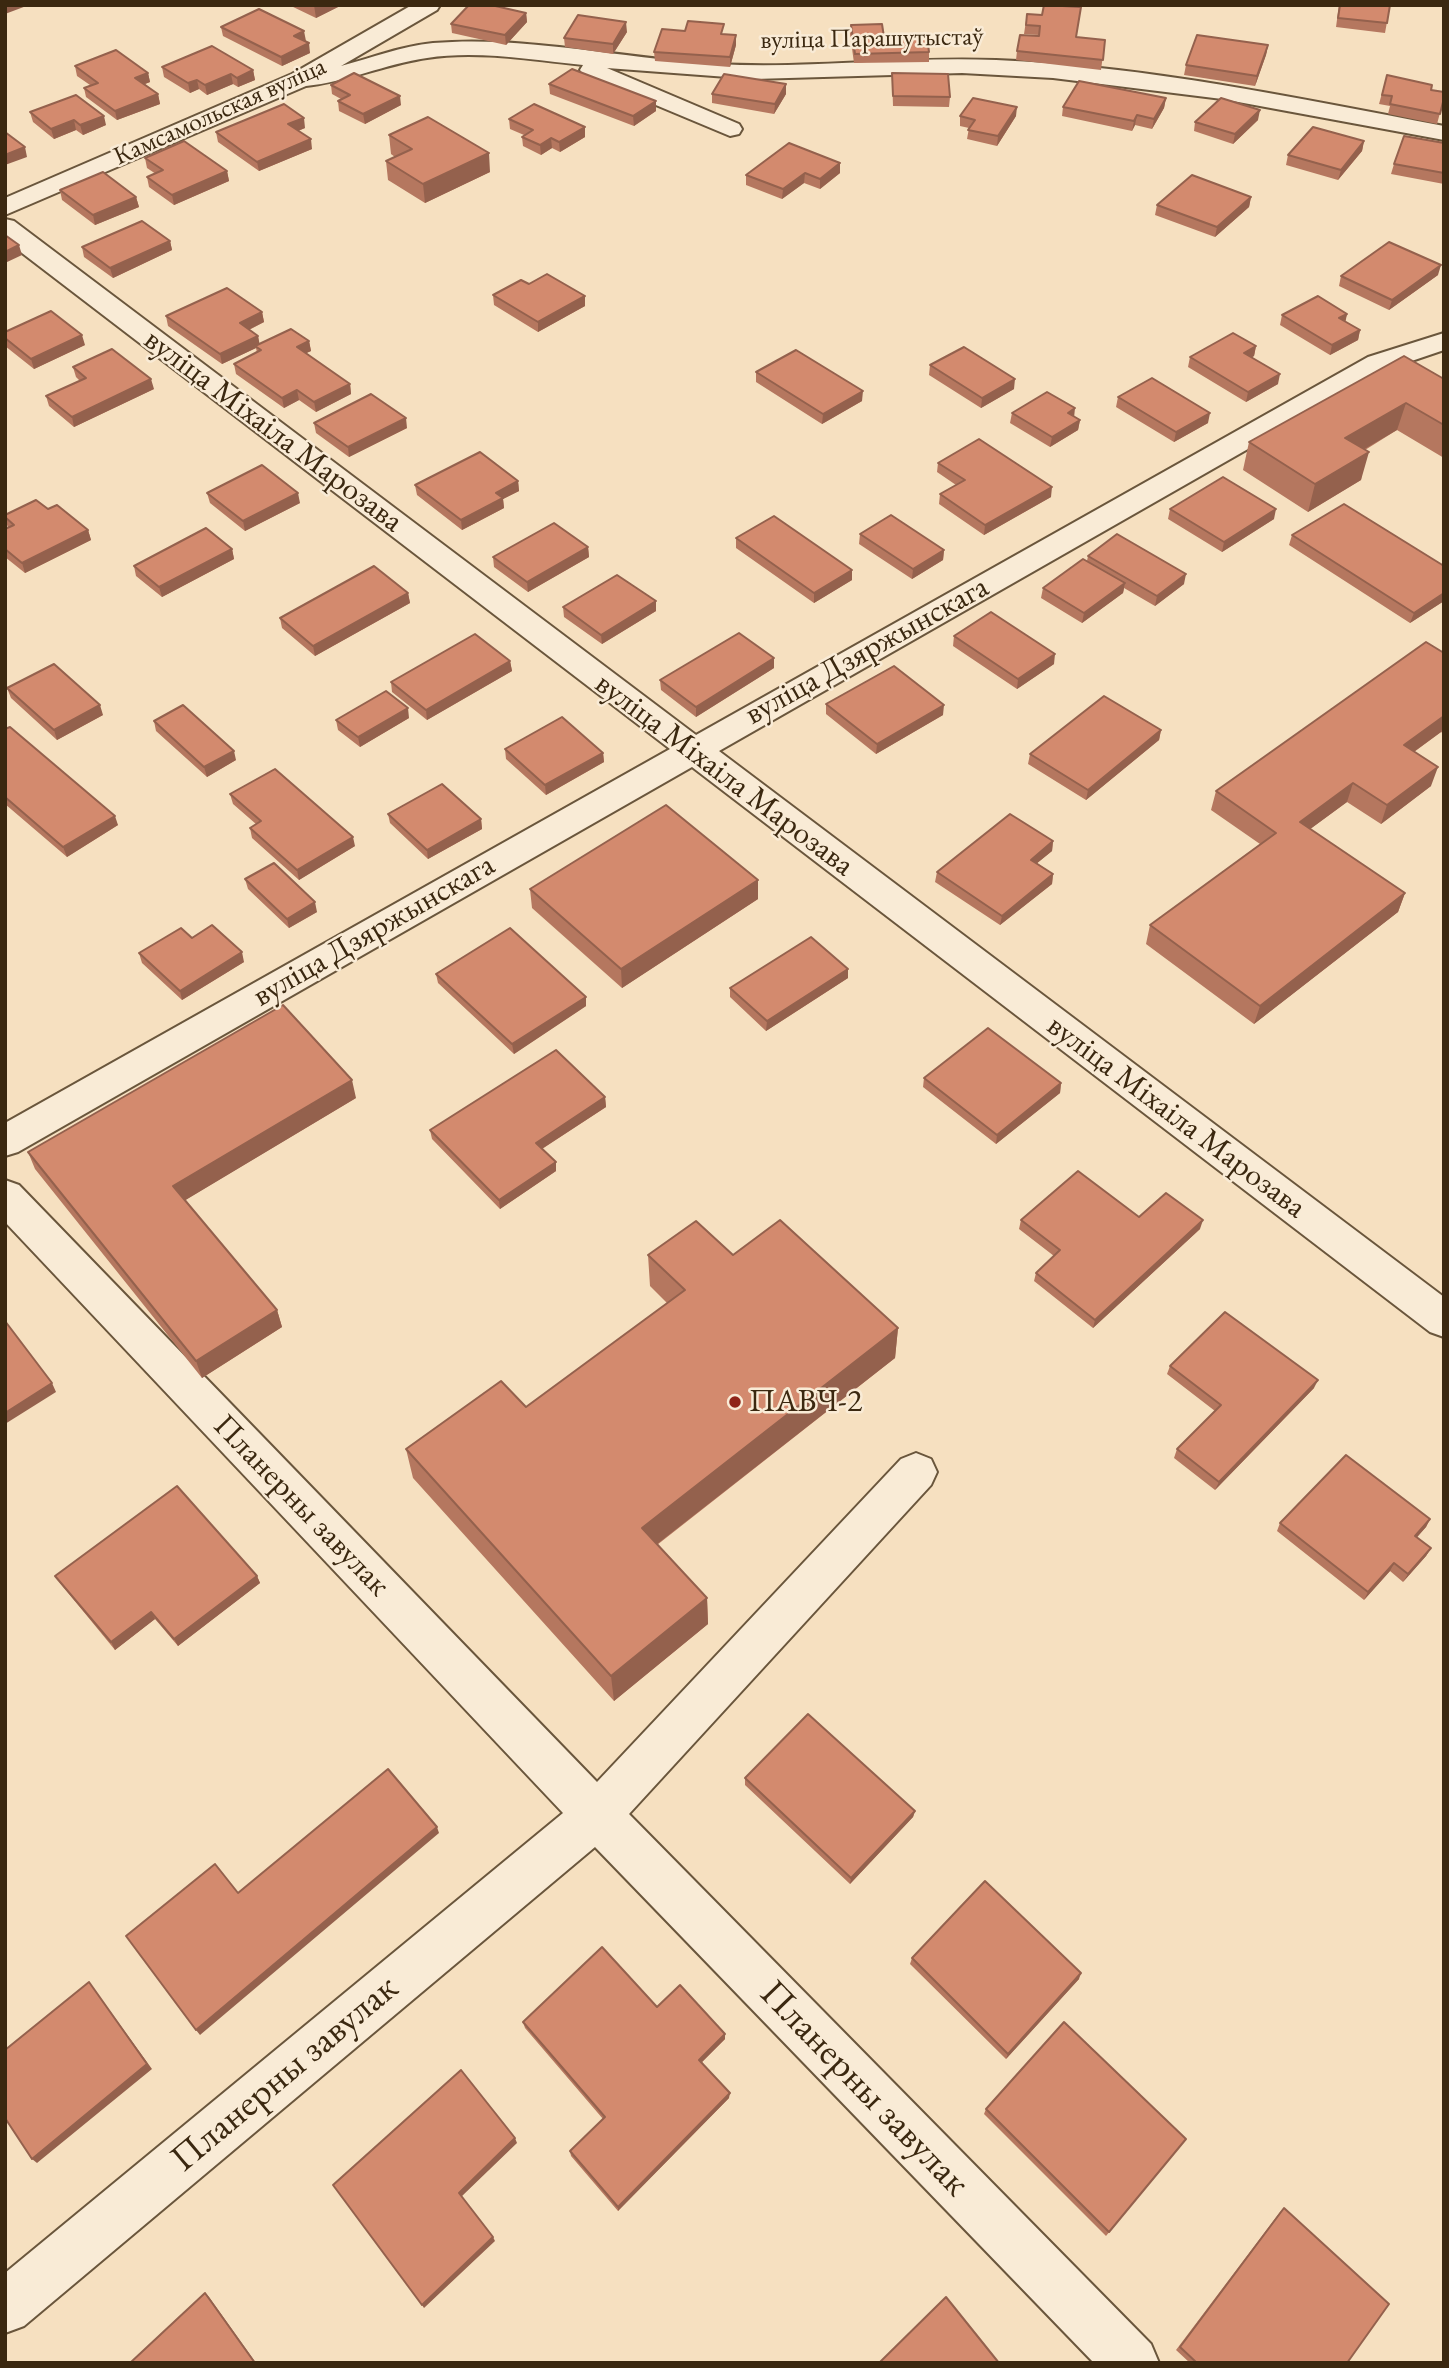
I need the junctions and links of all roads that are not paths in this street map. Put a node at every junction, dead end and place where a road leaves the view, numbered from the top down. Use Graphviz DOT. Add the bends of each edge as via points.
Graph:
graph roads {
  1 [pos="429,5"];
  2 [pos="561,57"];
  3 [pos="301,79"];
  4 [pos="730,129"];
  5 [pos="1444,133"];
  6 [pos="5,207"];
  7 [pos="5,227"];
  8 [pos="1444,341"];
  9 [pos="691,750"];
  10 [pos="5,1141"];
  11 [pos="5,1196"];
  12 [pos="1444,1320"];
  13 [pos="916,1472"];
  14 [pos="597,1815"];
  15 [pos="5,2307"];
  16 [pos="1132,2363"];
  1 -- 3 [label="street, Камсамольская вуліца"];
  2 -- 3 [label="street, вуліца Парашутыстаў" via="445,49 326,79"];
  2 -- 4 [label="street"];
  2 -- 5 [label="street, вуліца Парашутыстаў" via="720,71 994,67 1066,71 1168,82"];
  3 -- 6 [label="street, Камсамольская вуліца"];
  7 -- 9 [label="street, вуліца Міхаіла Марозава"];
  8 -- 9 [label="street, вуліца Дзяржынскага" via="1378,363"];
  9 -- 10 [label="street, вуліца Дзяржынскага"];
  9 -- 12 [label="street, вуліца Міхаіла Марозава"];
  11 -- 14 [label="street, Планерны завулак"];
  13 -- 14 [label="street, Планерны завулак"];
  14 -- 15 [label="street, Планерны завулак"];
  14 -- 16 [label="street, Планерны завулак"];
}
